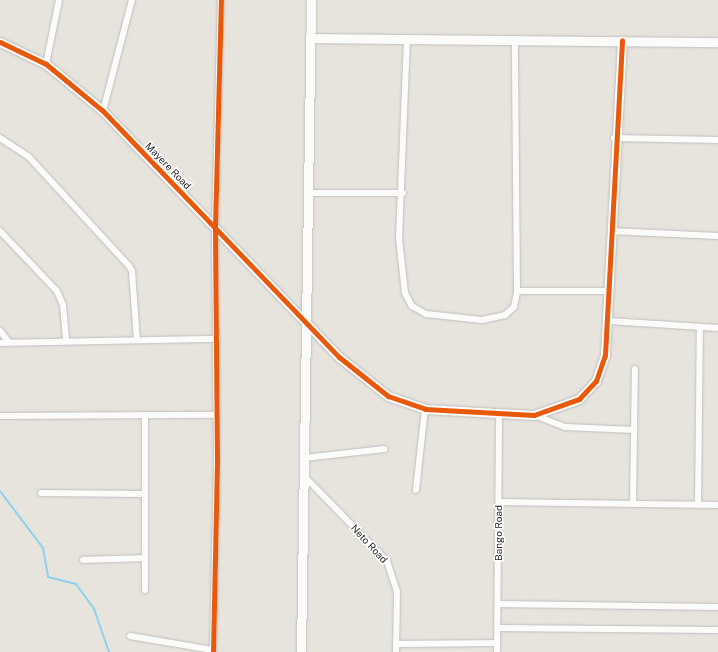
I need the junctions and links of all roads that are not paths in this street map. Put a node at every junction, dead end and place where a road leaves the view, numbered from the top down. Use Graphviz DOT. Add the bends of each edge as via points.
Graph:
graph roads {
  1 [pos="59,0"];
  2 [pos="132,0"];
  3 [pos="221,0"];
  4 [pos="311,0"];
  5 [pos="310,38"];
  6 [pos="407,39"];
  7 [pos="515,39"];
  8 [pos="622,40"];
  9 [pos="0,42"];
  10 [pos="718,42"];
  11 [pos="46,64"];
  12 [pos="103,112"];
  13 [pos="0,138"];
  14 [pos="614,138"];
  15 [pos="718,140"];
  16 [pos="310,193"];
  17 [pos="403,193"];
  18 [pos="215,227"];
  19 [pos="0,231"];
  20 [pos="611,231"];
  21 [pos="718,236"];
  22 [pos="610,291"];
  23 [pos="517,292"];
  24 [pos="609,321"];
  25 [pos="307,323"];
  26 [pos="700,328"];
  27 [pos="718,328"];
  28 [pos="0,331"];
  29 [pos="217,339"];
  30 [pos="66,340"];
  31 [pos="137,340"];
  32 [pos="10,342"];
  33 [pos="0,343"];
  34 [pos="635,369"];
  35 [pos="425,409"];
  36 [pos="217,415"];
  37 [pos="499,415"];
  38 [pos="534,415"];
  39 [pos="0,416"];
  40 [pos="145,416"];
  41 [pos="634,430"];
  42 [pos="384,449"];
  43 [pos="304,458"];
  44 [pos="304,476"];
  45 [pos="416,490"];
  46 [pos="41,493"];
  47 [pos="145,494"];
  48 [pos="499,502"];
  49 [pos="633,504"];
  50 [pos="698,505"];
  51 [pos="718,505"];
  52 [pos="145,558"];
  53 [pos="83,560"];
  54 [pos="146,590"];
  55 [pos="499,604"];
  56 [pos="718,607"];
  57 [pos="498,628"];
  58 [pos="718,630"];
  59 [pos="130,636"];
  60 [pos="497,643"];
  61 [pos="396,644"];
  62 [pos="213,651"];
  63 [pos="301,652"];
  64 [pos="396,652"];
  65 [pos="497,652"];
  1 -- 11 [label="street"];
  2 -- 12 [label="street"];
  3 -- 18 [label="street"];
  4 -- 5 [label="street"];
  5 -- 6 [label="street"];
  5 -- 16 [label="street"];
  6 -- 7 [label="street"];
  6 -- 17 [label="street"];
  7 -- 8 [label="street"];
  7 -- 23 [label="street"];
  8 -- 10 [label="street"];
  8 -- 14 [label="street, Mayere Road"];
  9 -- 11 [label="street, Mayere Road"];
  11 -- 12 [label="street, Mayere Road"];
  12 -- 18 [label="street, Mayere Road"];
  13 -- 31 [label="street" via="28,156 129,266 132,271"];
  14 -- 15 [label="street"];
  14 -- 20 [label="street, Mayere Road"];
  16 -- 17 [label="street"];
  16 -- 25 [label="street"];
  17 -- 23 [label="street" via="400,260 405,293 412,306 432,316 482,320 505,315 514,307"];
  18 -- 25 [label="street, Mayere Road"];
  18 -- 29 [label="street"];
  19 -- 30 [label="street" via="57,291 63,305"];
  20 -- 21 [label="street"];
  20 -- 22 [label="street, Mayere Road"];
  22 -- 23 [label="street"];
  22 -- 24 [label="street, Mayere Road"];
  24 -- 26 [label="street"];
  24 -- 38 [label="street, Mayere Road" via="605,355 596,382 579,399"];
  25 -- 35 [label="street, Mayere Road" via="339,357 388,396"];
  25 -- 43 [label="street"];
  26 -- 27 [label="street"];
  26 -- 50 [label="street"];
  28 -- 32 [label="street"];
  29 -- 31 [label="street"];
  29 -- 36 [label="street"];
  30 -- 31 [label="street"];
  30 -- 32 [label="street"];
  32 -- 33 [label="street"];
  34 -- 41 [label="street"];
  35 -- 37 [label="street, Mayere Road"];
  35 -- 45 [label="street"];
  36 -- 40 [label="street"];
  36 -- 62 [label="street"];
  37 -- 38 [label="street, Mayere Road"];
  37 -- 48 [label="street, Bango Road"];
  38 -- 41 [label="street" via="566,427"];
  39 -- 40 [label="street"];
  40 -- 47 [label="street"];
  41 -- 49 [label="street"];
  42 -- 43 [label="street"];
  43 -- 44 [label="street"];
  44 -- 61 [label="street, Neto Road" via="387,561 397,591"];
  44 -- 63 [label="street"];
  46 -- 47 [label="street"];
  47 -- 52 [label="street"];
  48 -- 49 [label="street"];
  48 -- 55 [label="street, Bango Road"];
  49 -- 50 [label="street"];
  50 -- 51 [label="street"];
  52 -- 53 [label="street"];
  52 -- 54 [label="street"];
  55 -- 56 [label="street"];
  55 -- 57 [label="street, Bango Road"];
  57 -- 58 [label="street"];
  57 -- 60 [label="street, Bango Road"];
  59 -- 62 [label="street"];
  60 -- 61 [label="street"];
  60 -- 65 [label="street, Bango Road"];
  61 -- 64 [label="street, Neto Road"];
}
